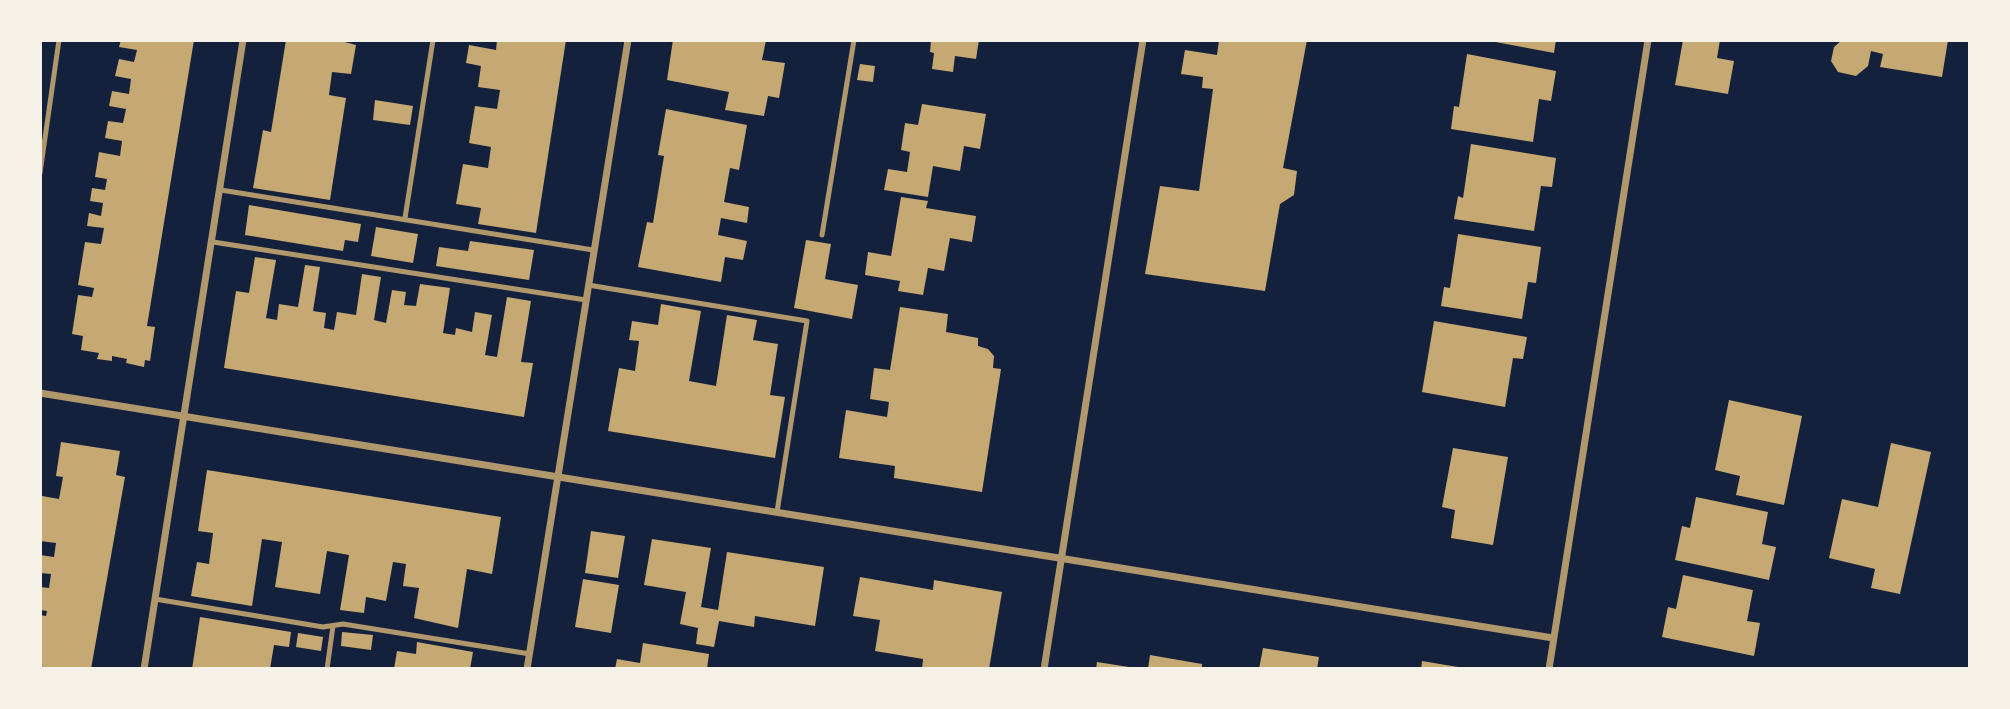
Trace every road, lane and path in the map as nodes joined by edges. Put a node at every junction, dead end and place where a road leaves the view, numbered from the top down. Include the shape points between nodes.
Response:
1 (59, 40) edge
2 (243, 40) edge
3 (433, 40) edge
4 (628, 40) edge
5 (854, 40) edge
6 (1143, 40) edge
7 (1648, 40) edge
8 (40, 173) edge
9 (221, 190) junction
10 (405, 218) junction
11 (822, 236) dead end
12 (213, 242) junction
13 (593, 250) junction
14 (588, 285) junction
15 (586, 300) junction
16 (40, 393) edge
17 (183, 416) junction
18 (560, 475) junction
19 (777, 512) junction
20 (1062, 559) junction
21 (155, 599) junction
22 (333, 626) junction
23 (1553, 638) junction
24 (530, 654) junction
25 (144, 669) edge
26 (327, 669) edge
27 (527, 669) edge
28 (1044, 669) edge
29 (1549, 669) edge

1 - 8 lane
2 - 9 street
3 - 10 lane
4 - 13 street
5 - 11 lane
6 - 20 street
7 - 23 street
9 - 10 lane
9 - 12 street
10 - 13 lane
12 - 15 lane
12 - 17 street
13 - 14 street
14 - 15 street
14 - 19 lane via 807,321
15 - 18 street
16 - 17 street
17 - 18 street
17 - 21 street
18 - 19 street
18 - 24 street
19 - 20 street
20 - 23 street
20 - 28 street
21 - 22 lane
21 - 25 street
22 - 24 lane
22 - 26 lane
23 - 29 street
24 - 27 street

